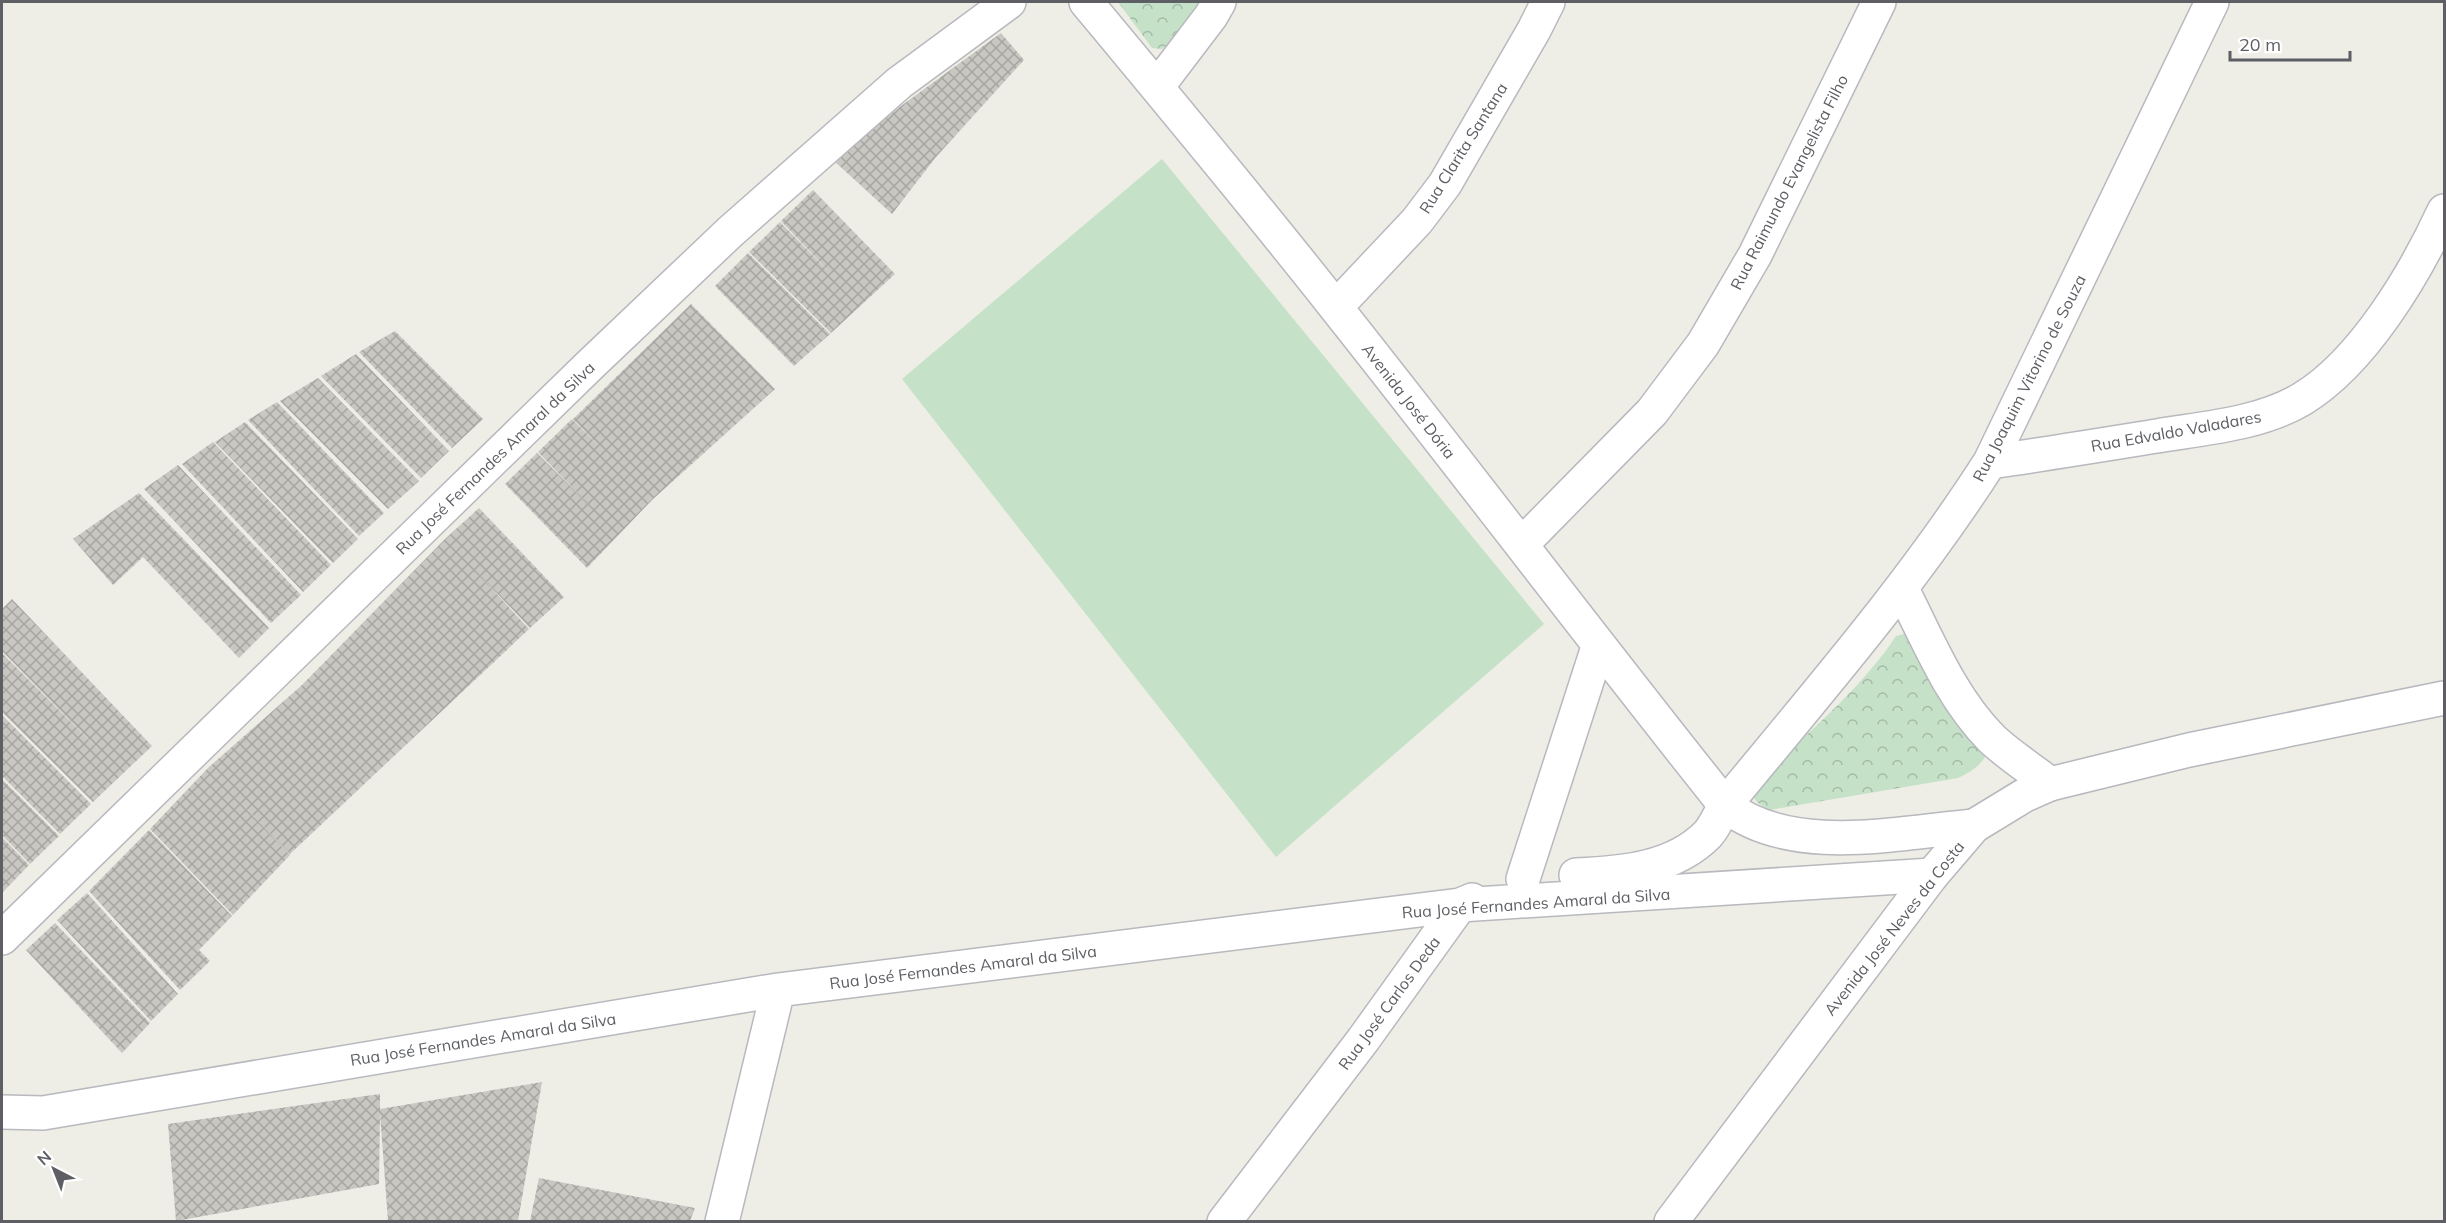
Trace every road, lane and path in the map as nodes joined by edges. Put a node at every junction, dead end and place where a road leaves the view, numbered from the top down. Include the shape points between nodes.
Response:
1 (1009, 2) edge
2 (1086, 2) edge
3 (1219, 2) edge
4 (1548, 2) edge
5 (1879, 2) edge
6 (2212, 2) edge
7 (1157, 87) junction
8 (2445, 211) edge
9 (1336, 307) junction
10 (1990, 462) junction
11 (1522, 544) junction
12 (1902, 589) junction
13 (1598, 647) junction
14 (2445, 698) edge
15 (2050, 784) junction
16 (1725, 805) junction
17 (1974, 826) junction
18 (1932, 875) junction
19 (1523, 879) junction
20 (1460, 906) junction
21 (2, 938) edge
22 (778, 990) junction
23 (2, 1112) edge
24 (722, 1221) edge
25 (1224, 1221) edge
26 (1671, 1221) edge

1 - 21 street, Rua José Fernandes Amaral da Silva via 899,83 730,232
2 - 7 street, Avenida José Dória
3 - 7 street
4 - 9 street, Rua Clarita Santana via 1445,184 1418,221
5 - 11 street, Rua Raimundo Evangelista Filho via 1755,255 1703,344 1652,412
6 - 10 street, Rua Joaquim Vitorino de Souza
7 - 9 street, Avenida José Dória
8 - 10 street, Rua Edvaldo Valadares via 2426,251 2392,304 2357,349 2302,399 2268,414 2227,425
9 - 11 street, Avenida José Dória
10 - 12 street, Rua Joaquim Vitorino de Souza via 1951,524
11 - 13 street, Avenida José Dória
12 - 15 street via 1966,707 1992,739
12 - 16 street, Rua Joaquim Vitorino de Souza
13 - 16 street, Avenida José Dória
13 - 19 street
14 - 15 street, Avenida José Neves da Costa via 2189,750
15 - 17 street, Avenida José Neves da Costa
16 - 17 street, Avenida José Dória via 1757,826 1825,838
16 - 19 street via 1709,832 1693,846 1665,860 1636,870
17 - 18 street, Avenida José Neves da Costa
18 - 20 street, Rua José Fernandes Amaral da Silva
18 - 26 street, Avenida José Neves da Costa
19 - 20 street
20 - 22 street, Rua José Fernandes Amaral da Silva
20 - 25 street, Rua José Carlos Deda
22 - 23 street, Rua José Fernandes Amaral da Silva via 43,1113
22 - 24 street

